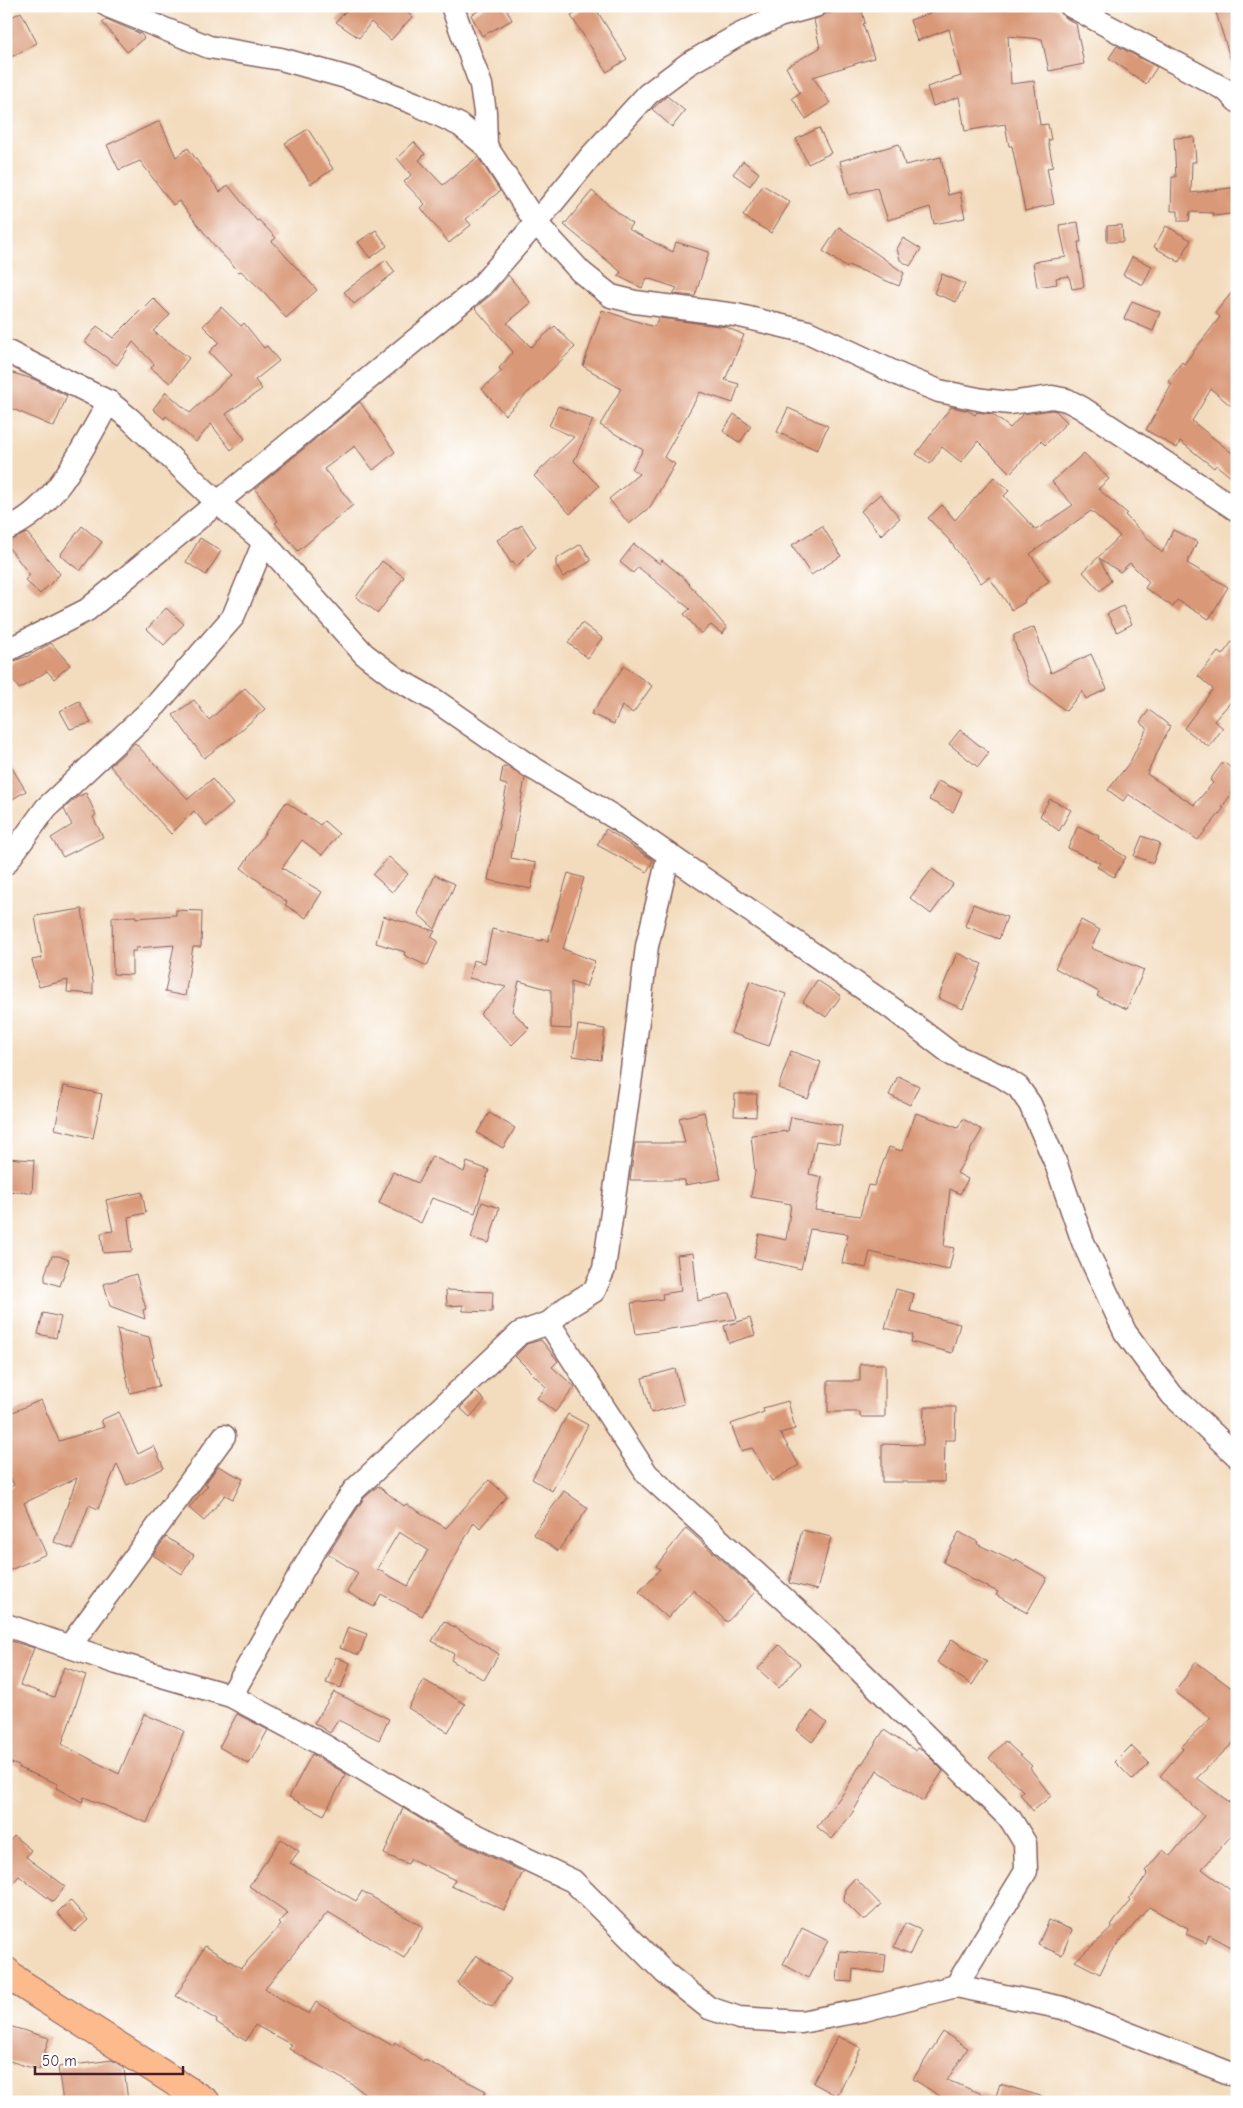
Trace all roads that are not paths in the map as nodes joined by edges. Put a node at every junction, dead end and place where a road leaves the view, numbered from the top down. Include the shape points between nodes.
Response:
1 (108, 6) edge
2 (452, 6) edge
3 (815, 6) edge
4 (1071, 6) edge
5 (1237, 101) edge
6 (486, 146) junction
7 (536, 224) junction
8 (6, 351) edge
9 (109, 402) junction
10 (218, 503) junction
11 (1237, 510) edge
12 (6, 529) edge
13 (264, 542) junction
14 (6, 651) edge
15 (669, 854) junction
16 (6, 862) edge
17 (549, 1322) junction
18 (224, 1436) dead end
19 (1237, 1456) edge
20 (6, 1625) edge
21 (69, 1646) junction
22 (232, 1696) junction
23 (6, 1972) edge
24 (956, 1986) junction
25 (1237, 2076) edge
26 (206, 2102) edge

1 - 6 street via 209,47 317,68 382,89 460,125
2 - 6 street via 481,85
3 - 7 street via 779,16 738,36 688,64 648,94 591,156
4 - 5 street via 1226,90
6 - 7 street
7 - 10 street via 481,286
7 - 11 street via 581,272 611,296 736,315 808,332 939,391 1010,403 1052,397 1067,400
8 - 9 street
9 - 10 street
9 - 12 street via 49,500 30,517
10 - 13 street
10 - 14 street via 87,610
13 - 15 street via 364,654 528,765
13 - 16 street via 233,617 156,705 46,808
15 - 17 street via 647,946 604,1269 594,1291
15 - 19 street via 900,1014 953,1056 1001,1076 1018,1087 1030,1104 1084,1242 1125,1332 1172,1395
17 - 22 street via 520,1333 354,1490 313,1552
17 - 24 street via 648,1474 825,1636 1011,1820 1025,1843 1026,1871
18 - 21 street
20 - 21 street
21 - 22 street
22 - 24 street via 323,1745 459,1827 574,1881 665,1972 709,2008 739,2018 801,2022 864,2010
23 - 26 main road
24 - 25 street via 1063,2008

